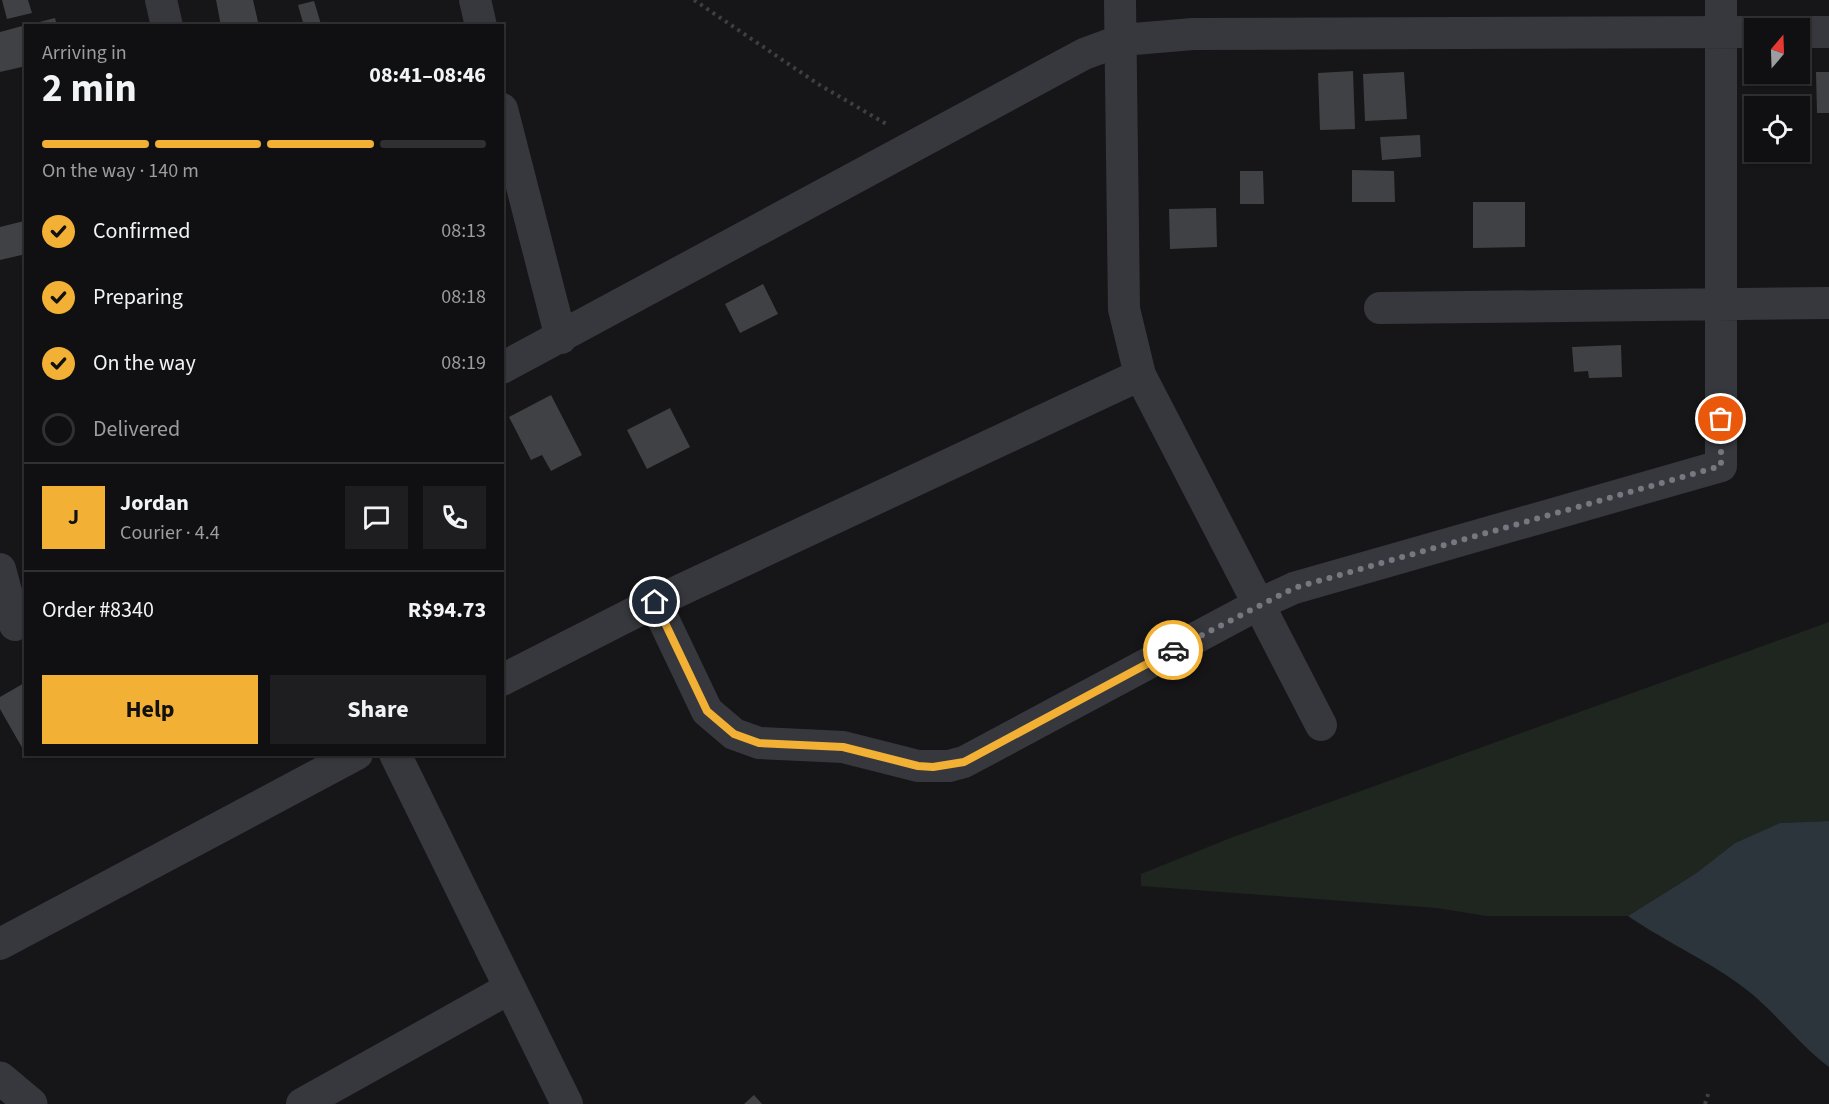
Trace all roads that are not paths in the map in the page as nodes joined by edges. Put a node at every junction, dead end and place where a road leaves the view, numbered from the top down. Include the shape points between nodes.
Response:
1 (161, 0) edge
2 (475, 0) edge
3 (1120, 0) edge
4 (1721, 0) edge
5 (167, 24) edge
6 (481, 24) edge
7 (1722, 32) junction
8 (1744, 32) edge
9 (1810, 32) edge
10 (1829, 32) edge
11 (1122, 40) junction
12 (504, 117) edge
13 (1720, 302) junction
14 (1829, 303) edge
15 (1380, 308) dead end
16 (561, 338) junction
17 (504, 367) edge
18 (1140, 375) junction
19 (0, 569) edge
20 (655, 602) junction
21 (1259, 604) junction
22 (13, 625) edge
23 (504, 679) edge
24 (1321, 724) dead end
25 (353, 756) edge
26 (396, 756) edge
27 (0, 944) edge
28 (510, 988) junction
29 (0, 1078) edge
30 (31, 1104) edge
31 (302, 1104) edge
32 (567, 1104) edge

1 - 5 street
2 - 6 street
3 - 11 street
4 - 7 street
7 - 8 street
7 - 11 street via 1193,34
7 - 13 street
9 - 10 street
11 - 16 street via 1084,54
11 - 18 street via 1124,309
12 - 16 street
13 - 14 street
13 - 15 street
13 - 21 street via 1721,466 1294,588
16 - 17 street
18 - 20 street
18 - 21 street
19 - 22 street
20 - 21 street via 707,711 734,734 759,743 843,747 933,767 964,762
20 - 23 street
21 - 24 street
25 - 27 street
26 - 28 street
28 - 31 street
28 - 32 street
29 - 30 street

